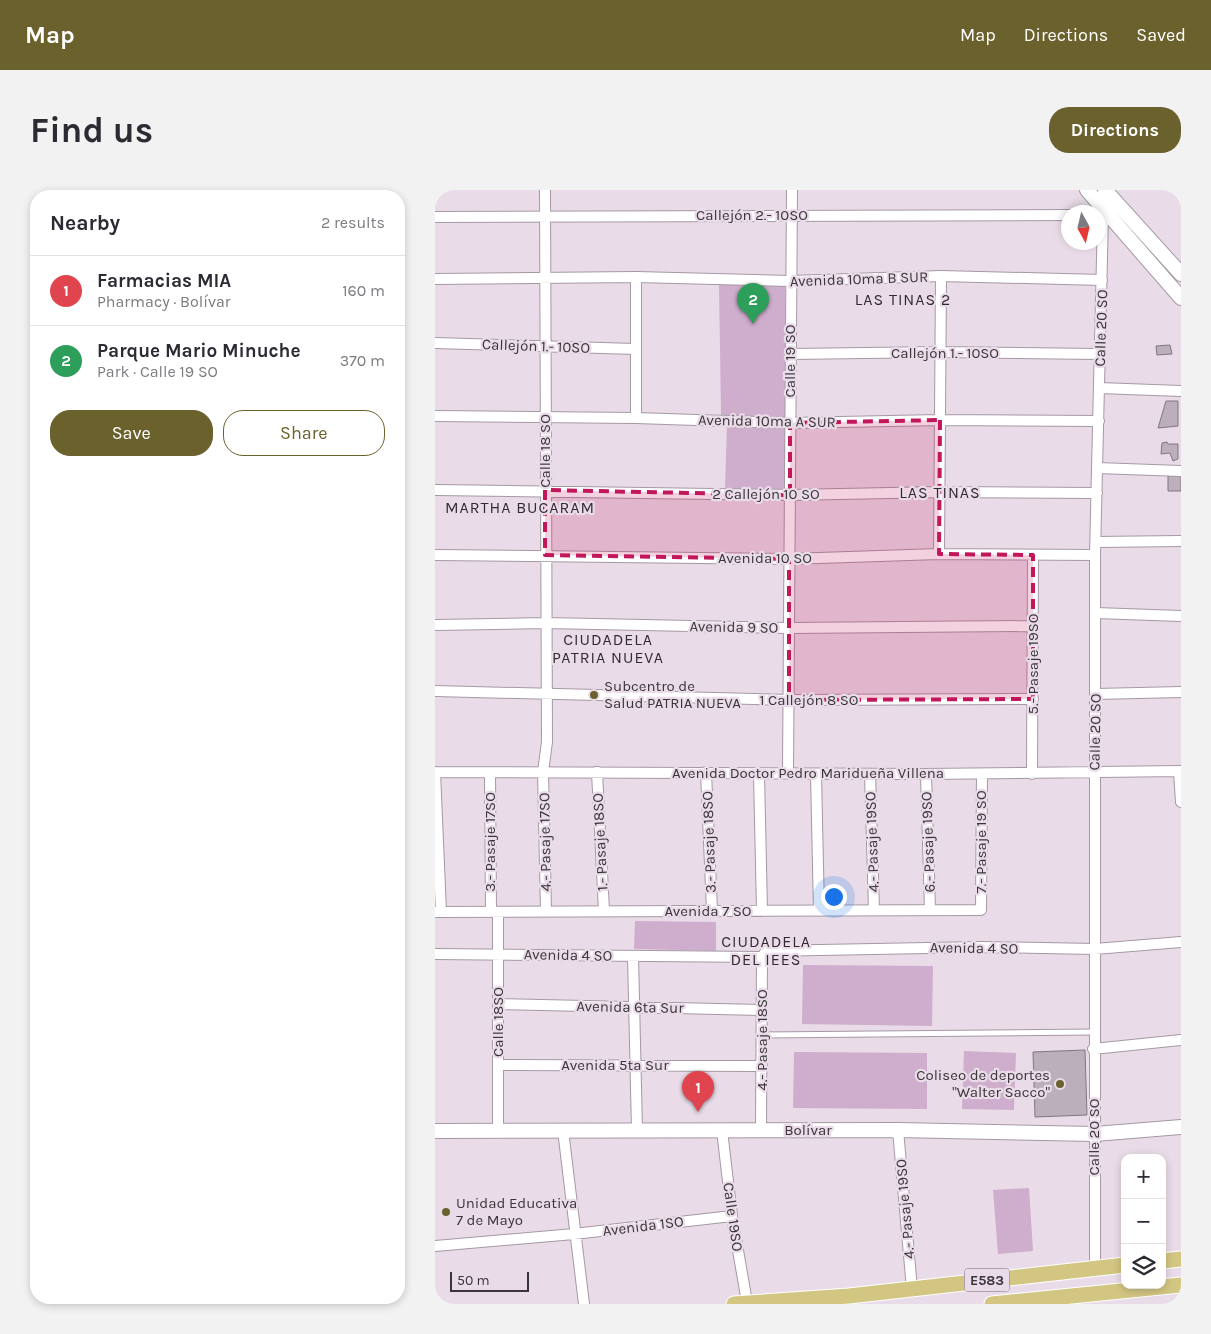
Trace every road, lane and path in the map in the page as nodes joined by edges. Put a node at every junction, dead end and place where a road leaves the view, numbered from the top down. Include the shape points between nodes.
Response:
1 (545, 190) edge
2 (792, 190) edge
3 (1087, 190) edge
4 (1105, 190) edge
5 (1101, 205) edge
6 (1106, 205) edge
7 (1106, 211) edge
8 (545, 215) junction
9 (792, 215) junction
10 (1061, 215) edge
11 (435, 217) edge
12 (1104, 250) edge
13 (1179, 270) edge
14 (941, 276) junction
15 (636, 277) junction
16 (545, 278) junction
17 (435, 279) edge
18 (1102, 280) junction
19 (790, 281) junction
20 (1181, 298) edge
21 (435, 343) edge
22 (545, 346) junction
23 (636, 349) junction
24 (941, 352) junction
25 (790, 354) junction
26 (1100, 354) junction
27 (1099, 388) junction
28 (1181, 391) edge
29 (435, 416) edge
30 (545, 417) junction
31 (636, 418) junction
32 (941, 420) junction
33 (1099, 421) junction
34 (790, 423) junction
35 (1097, 468) junction
36 (1181, 471) edge
37 (435, 490) edge
38 (545, 490) junction
39 (940, 492) junction
40 (1097, 493) junction
41 (789, 496) junction
42 (1181, 540) edge
43 (1096, 542) junction
44 (939, 554) junction
45 (1033, 554) junction
46 (1095, 554) junction
47 (435, 555) edge
48 (545, 555) junction
49 (789, 559) junction
50 (1096, 612) junction
51 (1181, 616) edge
52 (546, 623) junction
53 (435, 625) edge
54 (1033, 626) junction
55 (789, 628) junction
56 (435, 691) edge
57 (1181, 692) edge
58 (1096, 694) junction
59 (547, 695) junction
60 (789, 700) junction
61 (1033, 700) junction
62 (1180, 771) edge
63 (435, 772) edge
64 (543, 772) junction
65 (597, 772) junction
66 (706, 772) junction
67 (788, 772) junction
68 (1095, 772) junction
69 (490, 773) junction
70 (759, 774) junction
71 (817, 774) junction
72 (870, 774) junction
73 (926, 774) junction
74 (982, 774) junction
75 (1032, 774) junction
76 (1181, 802) edge
77 (874, 910) junction
78 (930, 910) junction
79 (981, 910) joint
80 (604, 911) junction
81 (712, 911) junction
82 (762, 911) junction
83 (819, 911) junction
84 (438, 912) edge
85 (494, 912) junction
86 (546, 912) junction
87 (1181, 942) edge
88 (1095, 949) junction
89 (435, 954) edge
90 (764, 954) junction
91 (498, 955) junction
92 (633, 956) junction
93 (498, 1004) junction
94 (635, 1007) junction
95 (762, 1010) junction
96 (1094, 1032) junction
97 (762, 1035) junction
98 (1181, 1040) edge
99 (1093, 1050) junction
100 (635, 1064) junction
101 (498, 1065) junction
102 (762, 1066) junction
103 (1181, 1127) edge
104 (563, 1130) junction
105 (637, 1130) junction
106 (722, 1130) junction
107 (761, 1130) junction
108 (898, 1130) junction
109 (435, 1131) edge
110 (498, 1132) junction
111 (1095, 1134) junction
112 (732, 1216) junction
113 (574, 1234) junction
114 (435, 1246) edge
115 (1181, 1259) edge
116 (1166, 1261) edge
117 (1121, 1265) edge
118 (1095, 1268) junction
119 (1181, 1285) edge
120 (912, 1289) junction
121 (768, 1302) edge
122 (743, 1303) edge
123 (583, 1304) edge
124 (992, 1304) edge

1 - 8 street, Calle 18 SO
2 - 9 street, Calle 19 SO
3 - 5 street
4 - 6 street
7 - 13 street
7 - 20 street
8 - 9 street, Callejón 2.- 10SO
8 - 11 street, Callejón 2.- 10SO
8 - 16 street, Calle 18 SO
9 - 10 street, Callejón 2.- 10SO
9 - 19 street, Calle 19 SO
12 - 18 street, Calle 20 SO
14 - 18 street, Avenida 10ma B SUR
14 - 19 street, Avenida 10ma B SUR
14 - 24 street
15 - 16 street, Avenida 10ma B SUR
15 - 19 street, Avenida 10ma B SUR
15 - 23 street
16 - 17 street, Avenida 10ma B SUR
16 - 22 street, Calle 18 SO
18 - 26 street, Calle 20 SO
19 - 25 street, Calle 19 SO
21 - 22 street, Callejón 1.- 10SO
22 - 23 street, Callejón 1.- 10SO
22 - 30 street, Calle 18 SO
23 - 31 street
24 - 25 street, Callejón 1.- 10SO
24 - 26 street, Callejón 1.- 10SO
24 - 32 street
25 - 34 street, Calle 19 SO
26 - 27 street, Calle 20 SO
27 - 28 street
27 - 33 street, Calle 20 SO
29 - 30 street, Avenida 10ma A SUR
30 - 31 street, Avenida 10ma A SUR
30 - 38 street, Calle 18 SO
31 - 34 street, Avenida 10ma A SUR
32 - 33 street, Avenida 10ma A SUR
32 - 34 street, Avenida 10ma A SUR
32 - 39 street
33 - 35 street, Calle 20 SO
34 - 41 street, Calle 19 SO
35 - 36 street
35 - 40 street, Calle 20 SO
37 - 38 street, 2 Callejón 10 SO
38 - 41 street, 2 Callejón 10 SO
38 - 48 street, Calle 18 SO
39 - 40 street, 2 Callejón 10 SO
39 - 41 street, 2 Callejón 10 SO
39 - 44 street
40 - 43 street, Calle 20 SO
41 - 49 street, Calle 19 SO
42 - 43 street
43 - 46 street, Calle 20 SO
44 - 45 street, Avenida 10 SO
44 - 49 street, Avenida 10 SO
45 - 46 street, Avenida 10 SO
45 - 54 street, 5.- Pasaje 19SO
46 - 50 street, Calle 20 SO
47 - 48 street, Avenida 10 SO
48 - 49 street, Avenida 10 SO
48 - 52 street, Calle 18 SO
49 - 55 street, Calle 19 SO
50 - 51 street
50 - 58 street, Calle 20 SO
52 - 53 street, Avenida 9 SO
52 - 55 street, Avenida 9 SO
52 - 59 street, Calle 18 SO
54 - 55 street, Avenida 9 SO
54 - 61 street, 5.- Pasaje 19SO
55 - 60 street, Calle 19 SO
56 - 59 street, 1 Callejón 8 SO
57 - 58 street
58 - 68 street, Calle 20 SO
59 - 60 street, 1 Callejón 8 SO
59 - 64 street, Calle 18 SO
60 - 61 street, 1 Callejón 8 SO
60 - 67 street, Calle 19 SO
61 - 75 street, 5.- Pasaje 19SO
62 - 68 street, Avenida Doctor Pedro Maridueña Villena
62 - 76 street
63 - 69 street, Avenida Doctor Pedro Maridueña Villena
63 - 84 street
64 - 65 street, Avenida Doctor Pedro Maridueña Villena
64 - 69 street, Avenida Doctor Pedro Maridueña Villena
64 - 86 street, 4.- Pasaje 17SO
65 - 66 street, Avenida Doctor Pedro Maridueña Villena
65 - 80 street, 1.- Pasaje 18SO
66 - 70 street, Avenida Doctor Pedro Maridueña Villena
66 - 81 street, 3.- Pasaje 18SO
67 - 70 street, Avenida Doctor Pedro Maridueña Villena
67 - 71 street, Avenida Doctor Pedro Maridueña Villena
68 - 75 street, Avenida Doctor Pedro Maridueña Villena
68 - 88 street, Calle 20 SO
69 - 85 street, 3.- Pasaje 17SO
70 - 82 street
71 - 72 street, Avenida Doctor Pedro Maridueña Villena
71 - 83 street
72 - 73 street, Avenida Doctor Pedro Maridueña Villena
72 - 77 street, 4.- Pasaje 19SO
73 - 74 street, Avenida Doctor Pedro Maridueña Villena
73 - 78 street, 6.- Pasaje 19SO
74 - 75 street, Avenida Doctor Pedro Maridueña Villena
74 - 79 street, 7.- Pasaje 19 SO
77 - 78 street, Avenida 7 SO
77 - 83 street, Avenida 7 SO
78 - 79 street, Avenida 7 SO
80 - 81 street, Avenida 7 SO
80 - 86 street, Avenida 7 SO
81 - 82 street, Avenida 7 SO
82 - 83 street, Avenida 7 SO
84 - 85 street, Avenida 7 SO
85 - 86 street, Avenida 7 SO
85 - 91 street, Calle 18SO
87 - 88 street, Avenida 4 SO
88 - 90 street, Avenida 4 SO via 981,947
88 - 96 street, Calle 20 SO
89 - 91 street, Avenida 4 SO
90 - 92 street, Avenida 4 SO
90 - 95 street, 4.- Pasaje 18SO
91 - 92 street, Avenida 4 SO
91 - 93 street, Calle 18SO
92 - 94 street
93 - 94 street, Avenida 6ta Sur
93 - 101 street, Calle 18SO
94 - 95 street, Avenida 6ta Sur
94 - 100 street
95 - 97 street, 4.- Pasaje 18SO
96 - 97 lane
96 - 99 street, Calle 20 SO
97 - 102 street, 4.- Pasaje 18SO
98 - 99 street
99 - 111 street, Calle 20 SO
100 - 101 street, Avenida 5ta Sur
100 - 102 street, Avenida 5ta Sur
100 - 105 street
101 - 110 street, Calle 18SO
102 - 107 street, 4.- Pasaje 18SO
103 - 111 street, Bolívar
104 - 105 street, Bolívar
104 - 110 street, Bolívar
104 - 113 street
105 - 106 street, Bolívar
106 - 107 street, Bolívar
106 - 112 street, Calle 19SO
107 - 108 street, Bolívar
108 - 111 street, Bolívar
108 - 120 street, 4.- Pasaje 19S0
109 - 110 street, Bolívar
111 - 118 street, Calle 20 SO
112 - 113 street, Avenida 1SO
112 - 122 street, Calle 19SO
113 - 114 street, Avenida 1SO
113 - 123 street
115 - 116 main road
117 - 118 main road, E583
118 - 120 main road, E583
119 - 124 main road, E583
120 - 121 main road, E583
121 - 122 main road, E583

